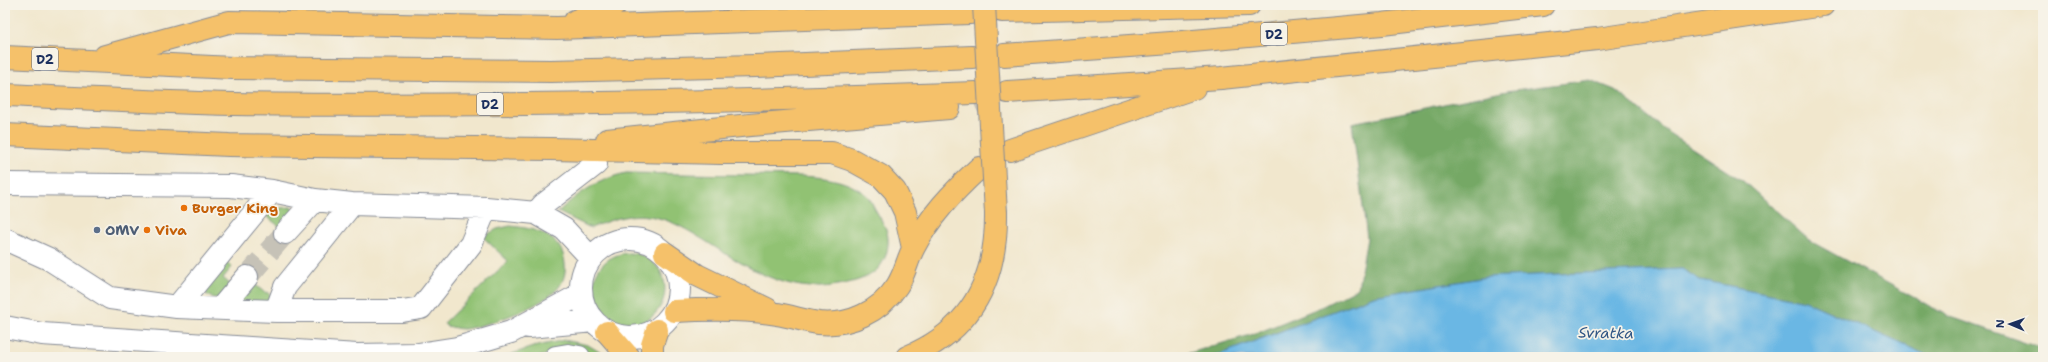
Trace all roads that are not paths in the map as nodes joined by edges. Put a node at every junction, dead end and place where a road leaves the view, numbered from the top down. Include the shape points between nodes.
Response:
1 (615, 5) edge
2 (875, 5) edge
3 (1249, 5) edge
4 (1543, 5) edge
5 (1823, 5) edge
6 (977, 11) edge
7 (557, 28) junction
8 (1004, 55) dead end
9 (972, 57) dead end
10 (5, 58) edge
11 (84, 61) junction
12 (1221, 78) junction
13 (1007, 92) tunnel mouth
14 (5, 95) edge
15 (5, 135) edge
16 (551, 149) junction
17 (1010, 150) dead end
18 (596, 164) dead end
19 (979, 168) dead end
20 (5, 184) edge
21 (272, 191) junction
22 (315, 200) junction
23 (352, 204) junction
24 (486, 208) junction
25 (536, 214) junction
26 (285, 234) tunnel mouth
27 (5, 239) edge
28 (913, 248) junction
29 (665, 253) junction
30 (591, 258) junction
31 (247, 277) tunnel mouth
32 (581, 294) junction
33 (177, 307) junction
34 (220, 309) junction
35 (276, 311) junction
36 (674, 311) junction
37 (777, 314) junction
38 (5, 327) edge
39 (600, 327) junction
40 (522, 328) junction
41 (657, 330) junction
42 (118, 348) edge
43 (397, 356) edge
44 (556, 357) edge
45 (579, 357) edge
46 (629, 357) edge
47 (652, 357) edge
48 (907, 357) edge

1 - 7 highway
2 - 6 highway via 909,11
3 - 6 highway
4 - 8 highway, D2 via 1382,24
5 - 12 highway via 1597,39
6 - 7 highway
6 - 48 highway, bridge via 996,213 993,259 985,286 964,318 933,345
7 - 11 highway via 229,22
9 - 11 highway, D2 via 551,71 232,68
10 - 11 highway, D2
12 - 13 highway
12 - 17 highway
14 - 16 highway, D2 via 232,104 553,105 975,99 635,136
15 - 16 highway via 229,145
16 - 28 highway via 832,153 852,160 881,176 895,191 905,212
18 - 25 street via 543,205
19 - 28 highway via 933,214
20 - 21 street via 231,186
21 - 22 street
21 - 33 street
22 - 23 street
22 - 26 street
23 - 24 street
23 - 35 street via 285,287
24 - 25 street
24 - 35 street via 471,244 421,308 402,311
25 - 30 street via 550,219 564,229
27 - 33 street via 49,259 110,298
28 - 37 highway via 897,287 884,302 869,313 850,321 836,323 799,320
29 - 30 street via 641,240 627,239 601,248
29 - 36 street via 673,263 680,286
29 - 37 highway via 697,275
30 - 32 street via 583,275
31 - 34 street
32 - 39 street via 587,313
32 - 40 street
33 - 34 street
34 - 35 street
36 - 37 highway via 709,308
36 - 41 street
38 - 42 street
39 - 40 street
39 - 41 street via 620,337 633,338
39 - 46 highway
40 - 43 street via 457,348
41 - 47 highway via 652,345
42 - 43 street
44 - 45 street via 568,354

